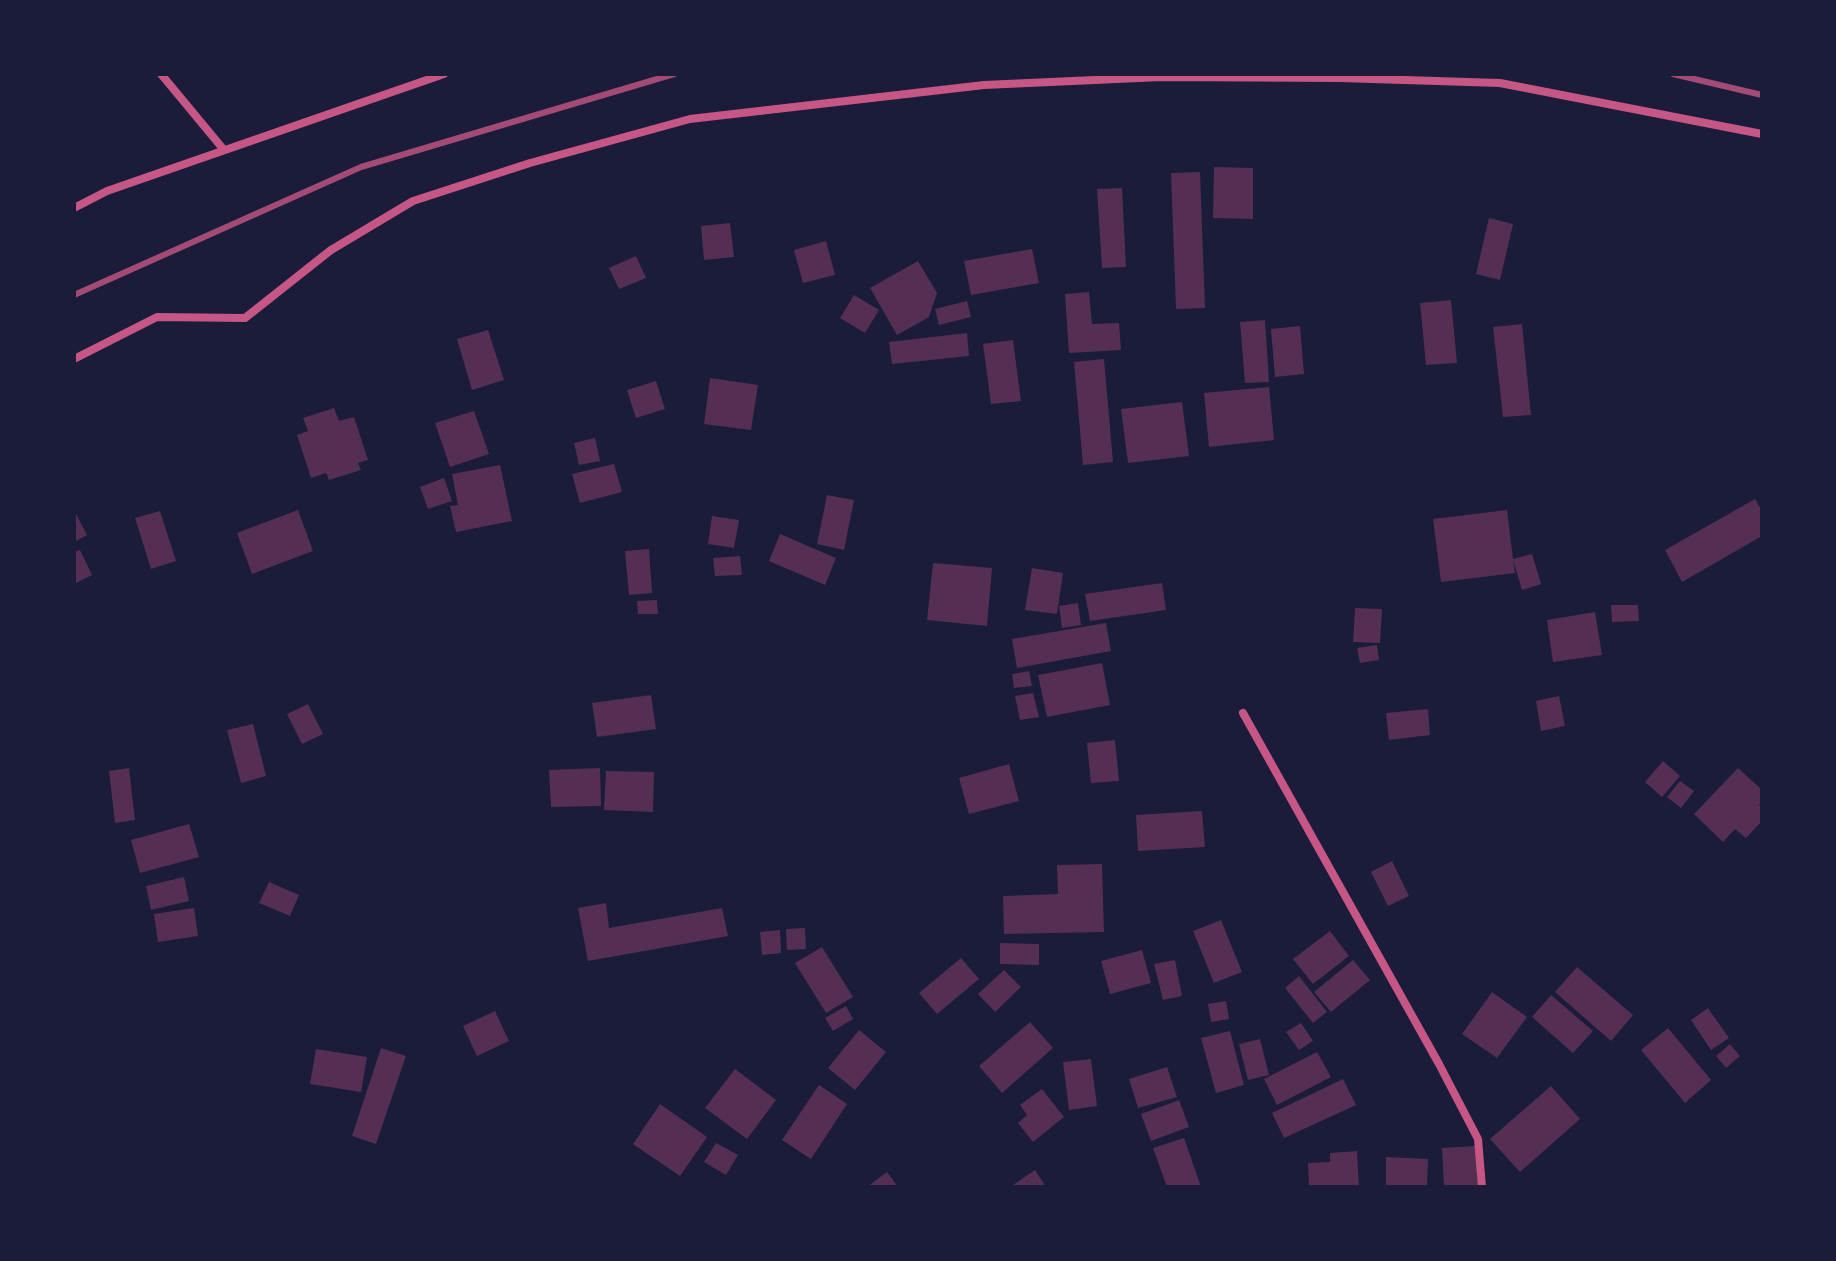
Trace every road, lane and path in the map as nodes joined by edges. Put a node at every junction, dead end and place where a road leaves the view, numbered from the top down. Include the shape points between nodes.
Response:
1 (161, 74) edge
2 (444, 74) edge
3 (1762, 134) edge
4 (224, 150) junction
5 (74, 208) edge
6 (74, 359) edge
7 (1243, 713) dead end
8 (1482, 1187) edge

1 - 4 street
2 - 4 street
3 - 6 street via 1500,83 1340,78 1161,77 984,85 690,119 413,201 331,250 245,318 157,317
4 - 5 street
7 - 8 street via 1478,1139

